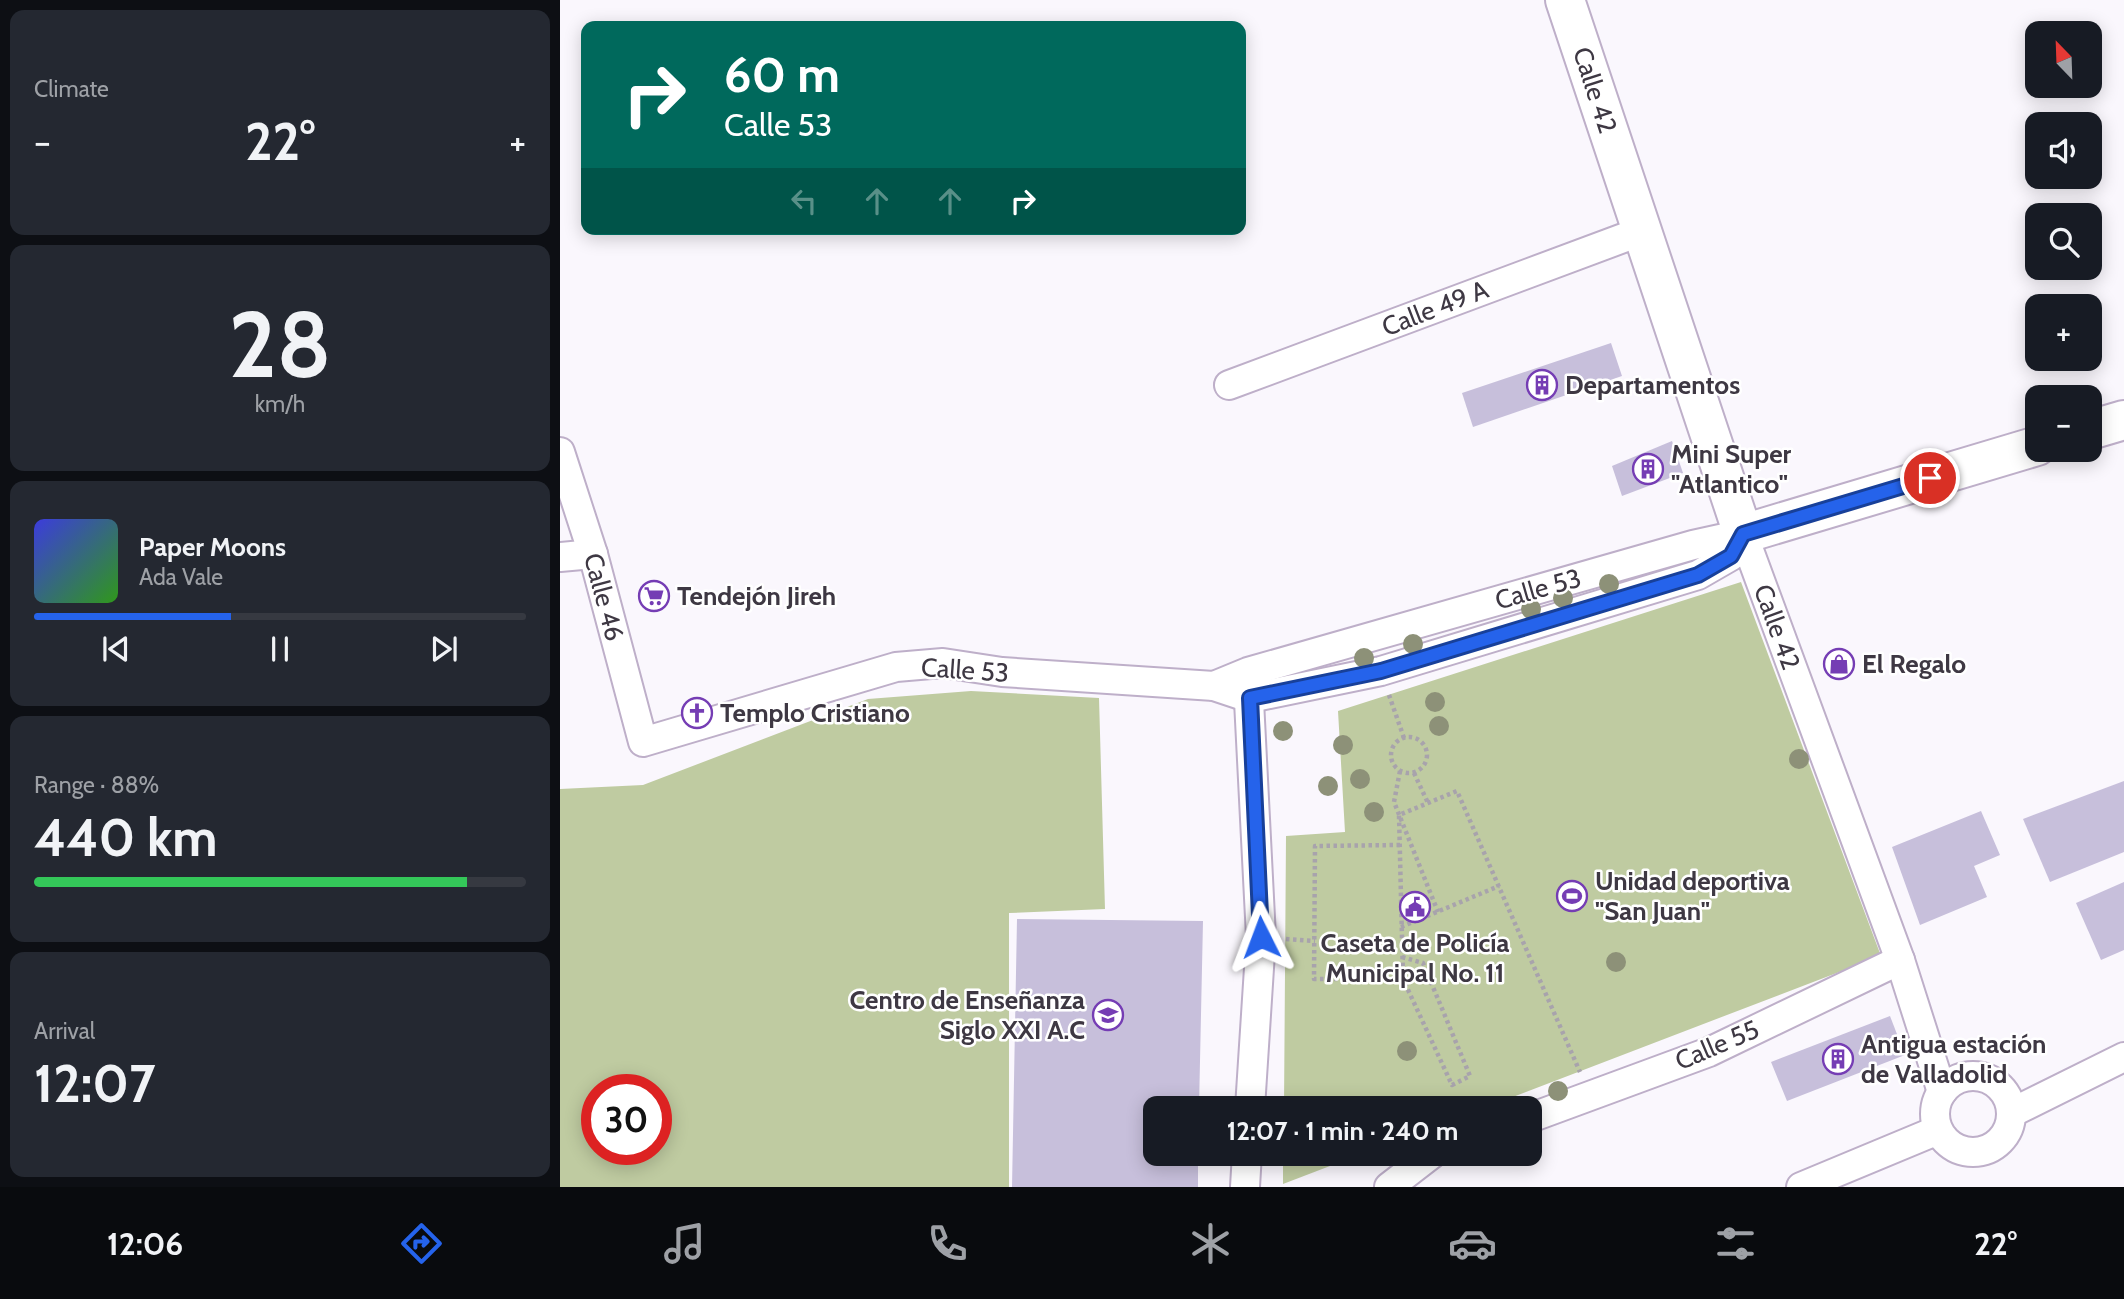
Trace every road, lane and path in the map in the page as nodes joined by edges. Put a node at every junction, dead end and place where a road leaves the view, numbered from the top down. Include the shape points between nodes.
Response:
1 (1565, 0) edge
2 (1642, 231) junction
3 (1229, 385) dead end
4 (2124, 420) edge
5 (2102, 426) edge
6 (2025, 450) edge
7 (560, 452) edge
8 (1743, 534) junction
9 (593, 554) junction
10 (560, 557) edge
11 (1381, 671) junction
12 (1249, 685) junction
13 (1404, 738) junction
14 (643, 742) joint
15 (1400, 771) junction
16 (1414, 773) junction
17 (1428, 803) junction
18 (1399, 815) junction
19 (1400, 845) junction
20 (1499, 887) junction
21 (1438, 912) junction
22 (1401, 926) junction
23 (1402, 957) junction
24 (1900, 960) junction
25 (1403, 979) junction
26 (2124, 1057) edge
27 (1942, 1093) junction
28 (1591, 1095) junction
29 (1251, 1096) edge
30 (1542, 1113) edge
31 (2011, 1113) junction
32 (1938, 1130) junction
33 (1246, 1166) edge
34 (1416, 1166) edge
35 (1245, 1187) edge
36 (1389, 1187) edge
37 (1801, 1187) edge

1 - 2 main road, Calle 42
2 - 3 street, Calle 49 A
2 - 8 main road, Calle 42
4 - 5 main road
6 - 8 main road, Calle 53
7 - 9 street, Calle 46
8 - 11 street, Calle 53 via 1731,556 1698,575
8 - 12 street, Calle 53 via 1693,545
8 - 24 street, Calle 42
9 - 10 street
9 - 14 street, Calle 46
11 - 12 street, Calle 53
11 - 13 path
12 - 14 street, Calle 53 via 1002,672 943,663 908,666
12 - 29 street via 1261,937
13 - 15 path via 1394,745 1390,757
13 - 16 path via 1415,738 1427,750 1423,767
15 - 16 path
15 - 18 path via 1394,802
16 - 17 path
17 - 18 path
17 - 20 path via 1457,791
18 - 19 path
18 - 21 path
19 - 22 path
19 - 25 path via 1315,846 1314,979
20 - 21 path
20 - 28 path
21 - 22 path
22 - 23 path
23 - 25 path
23 - 25 path via 1423,963 1470,1076 1452,1085
24 - 27 street, Calle 42
24 - 28 street, Calle 55 via 1709,1052
26 - 31 street
27 - 31 street via 1958,1079 1979,1077 1998,1085 2010,1102
27 - 32 street via 1936,1104
28 - 30 street, Calle 55
31 - 32 street via 2003,1137 1982,1151 1956,1149
32 - 37 street
33 - 35 street
34 - 36 street

